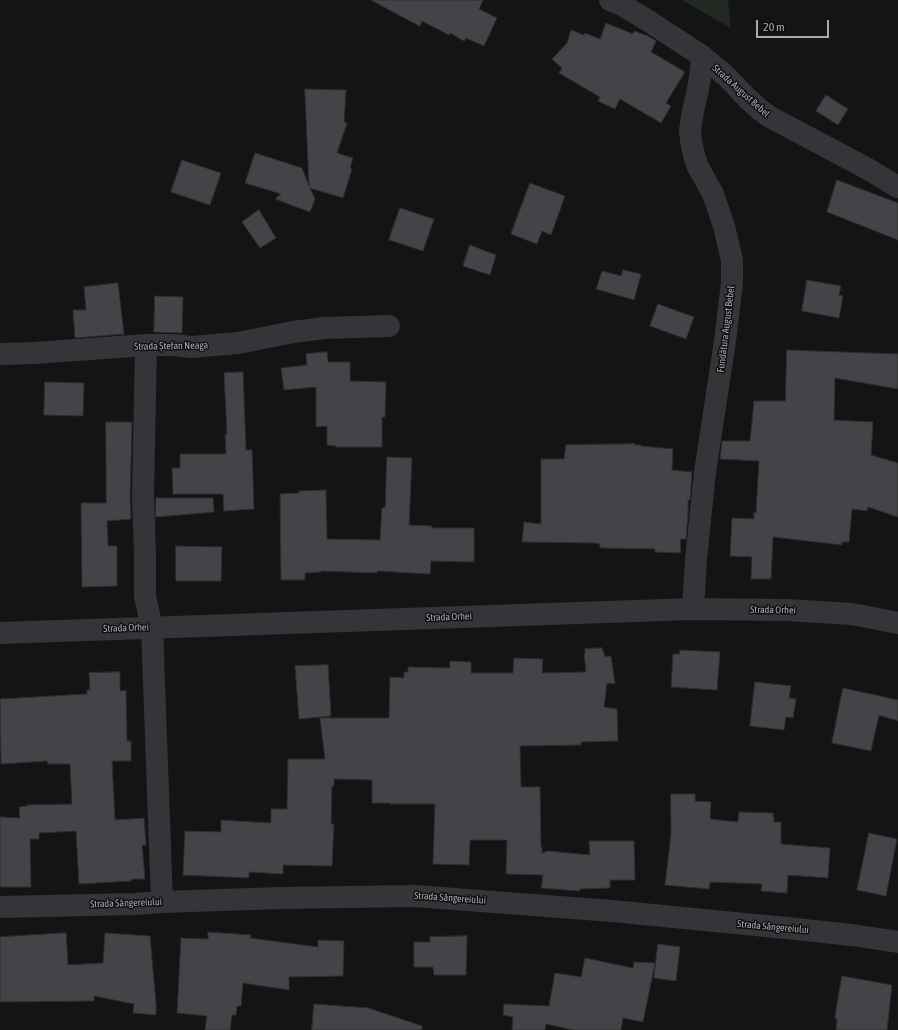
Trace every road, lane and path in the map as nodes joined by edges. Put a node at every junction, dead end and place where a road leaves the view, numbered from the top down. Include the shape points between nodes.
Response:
1 (610, 0) edge
2 (702, 56) junction
3 (898, 186) edge
4 (389, 326) dead end
5 (146, 345) junction
6 (0, 354) edge
7 (693, 609) junction
8 (898, 623) edge
9 (152, 628) junction
10 (0, 633) edge
11 (162, 902) junction
12 (0, 907) edge
13 (898, 942) edge

1 - 2 street, Strada August Bebel via 647,20
2 - 3 street, Strada August Bebel via 770,117
2 - 7 street, Fundătura August Bebel via 690,130 691,141 697,165 713,194 724,226 732,260 732,283 726,340 705,472
4 - 5 street, Strada Ștefan Neaga via 325,328 238,343 192,347
5 - 6 street, Strada Ștefan Neaga
5 - 9 street via 143,497 145,596
7 - 8 street, Strada Orhei via 852,614
7 - 9 street, Strada Orhei
9 - 10 street, Strada Orhei
9 - 11 street
11 - 12 street, Strada Sângereiului
11 - 13 street, Strada Sângereiului via 415,896 612,911 852,935

